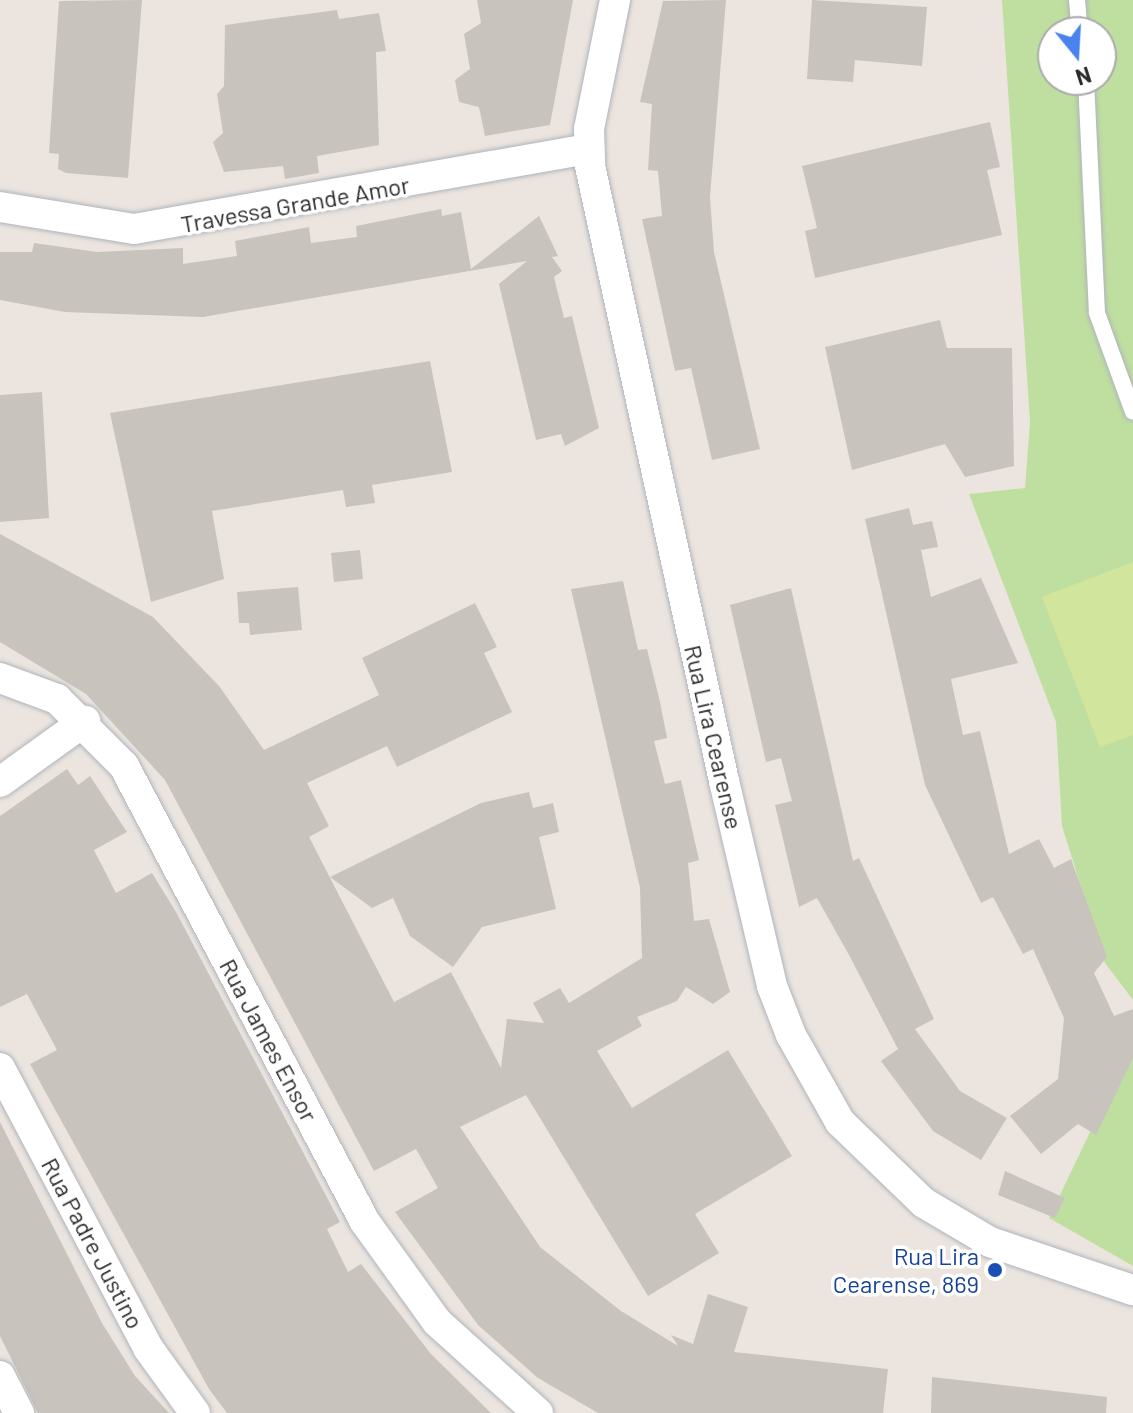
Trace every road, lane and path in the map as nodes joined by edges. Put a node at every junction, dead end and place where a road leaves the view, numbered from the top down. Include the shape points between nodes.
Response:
1 (615, 0) edge
2 (1087, 96) edge
3 (588, 149) junction
4 (0, 207) edge
5 (1133, 412) edge
6 (0, 678) edge
7 (85, 721) junction
8 (0, 782) edge
9 (0, 1068) edge
10 (1133, 1290) edge
11 (0, 1376) edge
12 (19, 1413) edge
13 (195, 1413) edge
14 (538, 1413) edge

1 - 3 street, Rua Lira Cearense
2 - 5 lane via 1097,313
3 - 4 street, Travessa Grande Amor via 134,229
3 - 10 street, Rua Lira Cearense via 619,322 724,781 772,986 791,1035 840,1122 924,1203 990,1242
6 - 7 street, Rua James Ensor via 57,699
7 - 8 street
7 - 14 street, Rua James Ensor via 124,766 365,1222 437,1322
9 - 13 street, Rua Padre Justino via 137,1328
11 - 12 street

